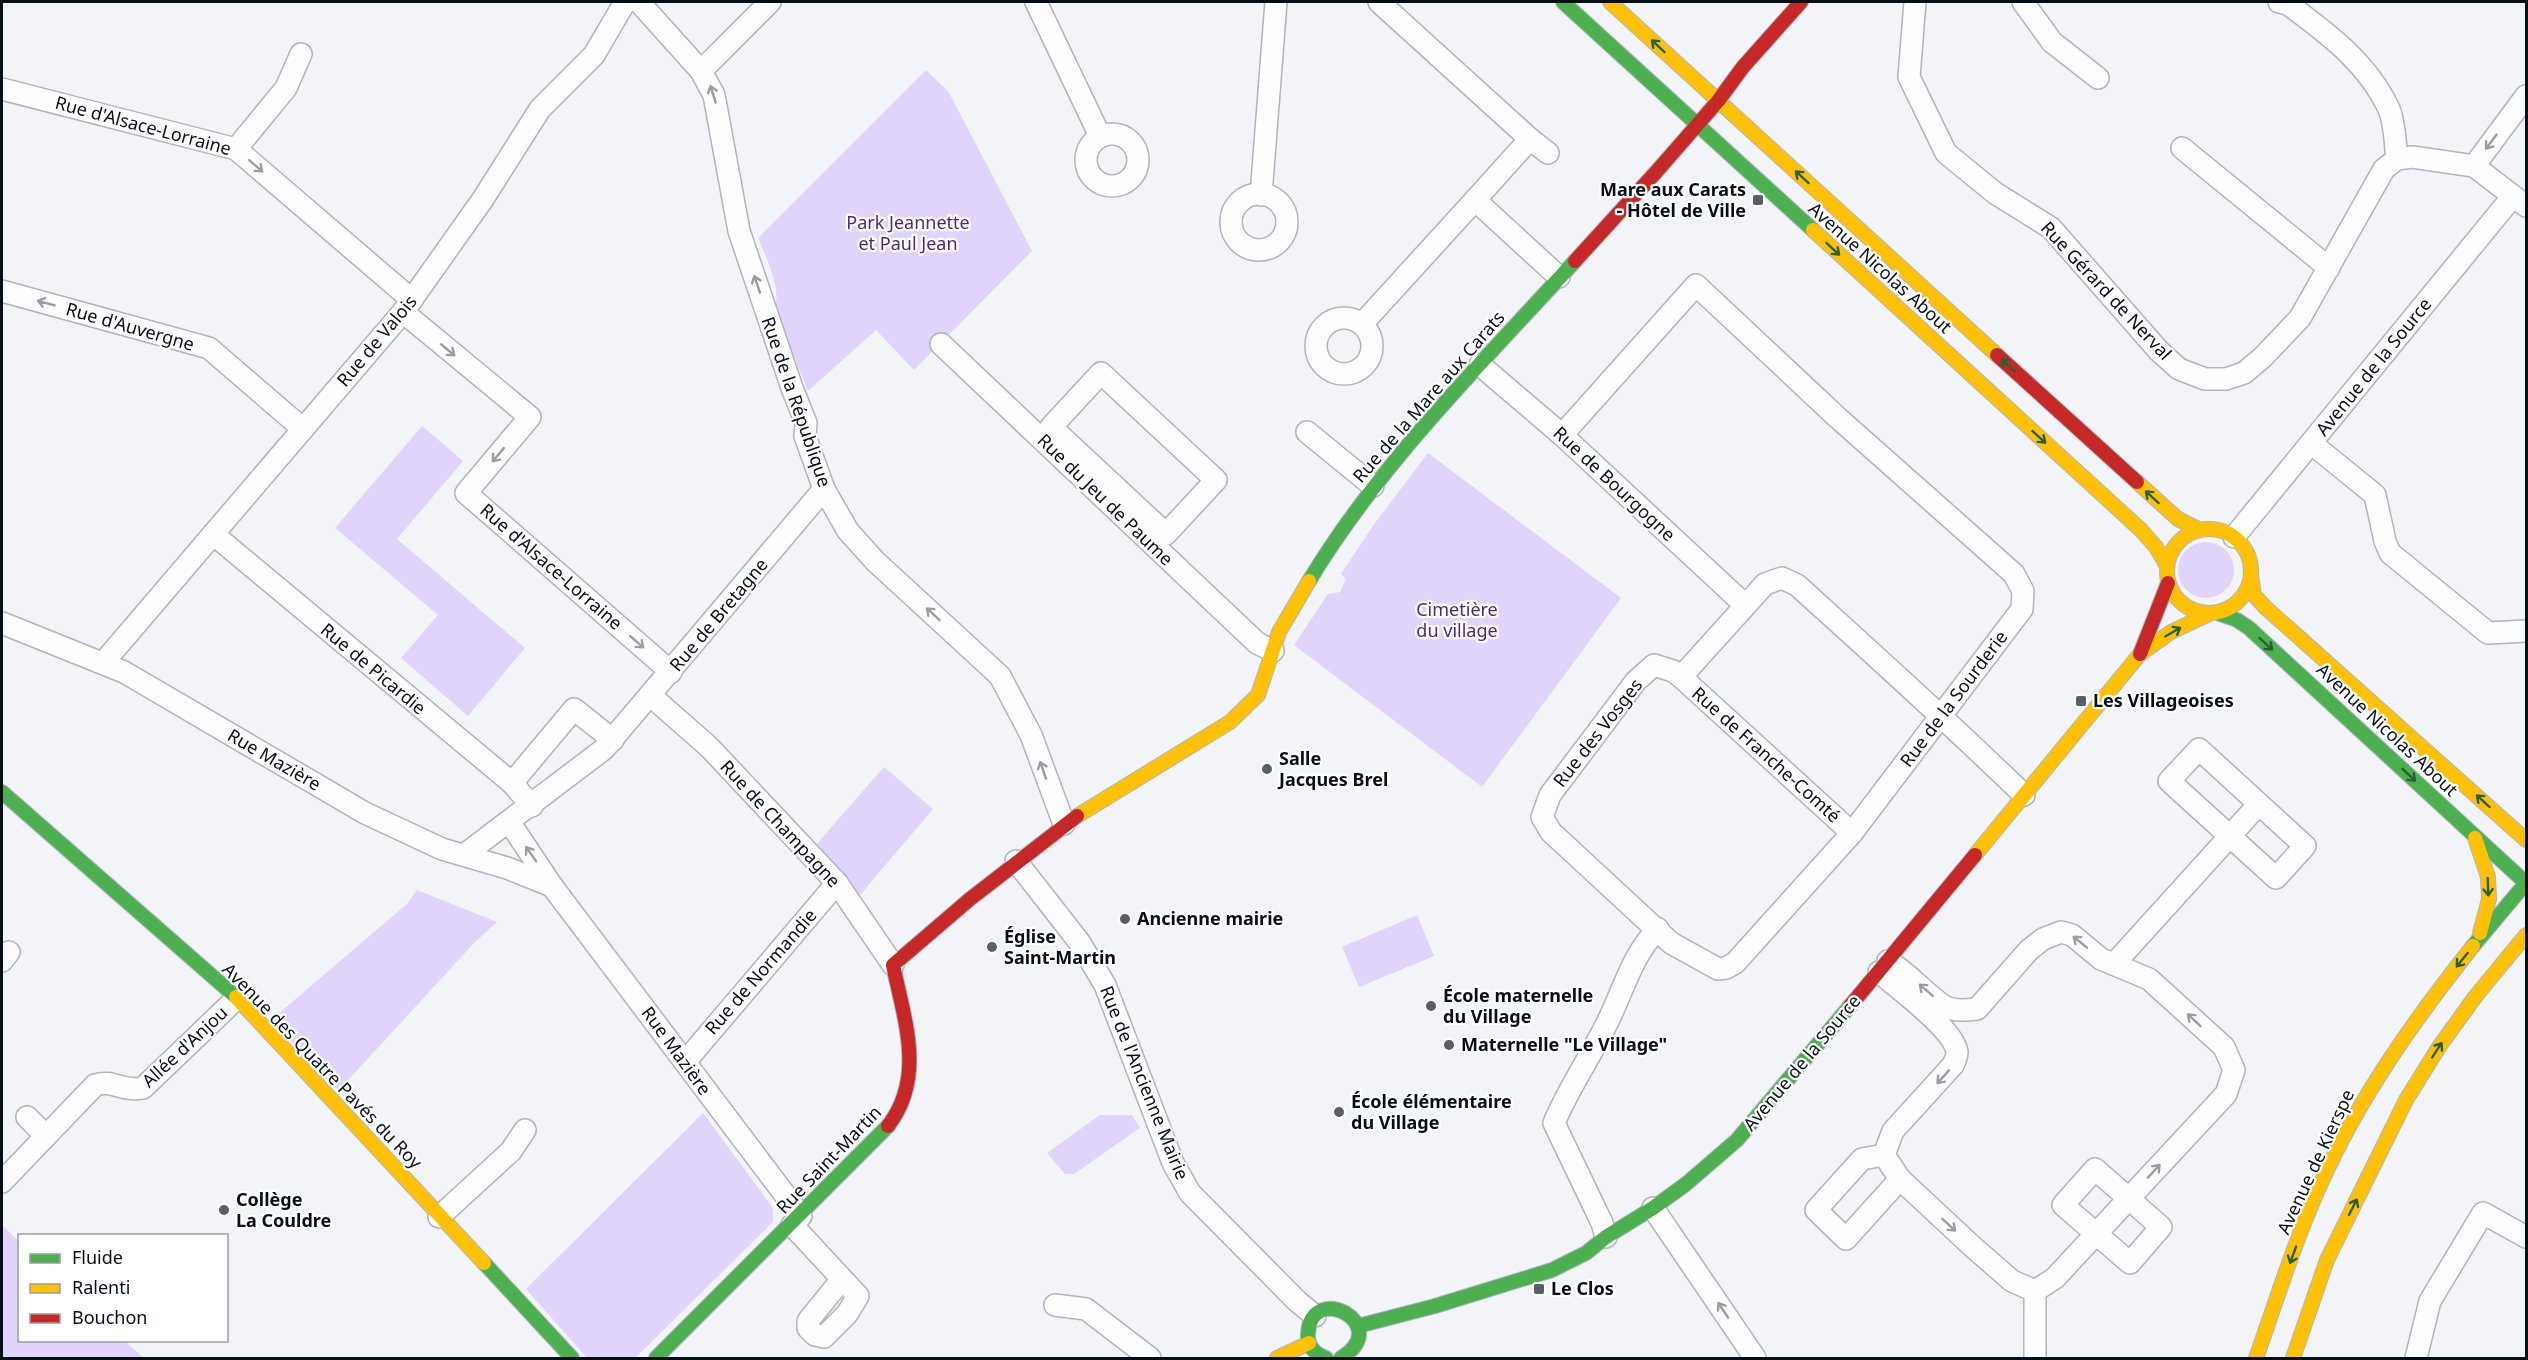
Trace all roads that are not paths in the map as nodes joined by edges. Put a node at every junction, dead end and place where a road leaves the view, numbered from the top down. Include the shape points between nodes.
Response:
1 (625, 2) edge
2 (639, 2) edge
3 (770, 2) edge
4 (1036, 2) edge
5 (1276, 2) edge
6 (1379, 2) edge
7 (1563, 2) edge
8 (1610, 2) edge
9 (1801, 2) edge
10 (1914, 2) edge
11 (2023, 2) edge
12 (2279, 2) edge
13 (301, 54) dead end
14 (701, 71) junction
15 (2098, 78) dead end
16 (2, 89) edge
17 (2526, 96) edge
18 (1718, 101) junction
19 (1697, 125) junction
20 (1100, 136) dead end
21 (1530, 139) junction
22 (2182, 148) dead end
23 (236, 149) junction
24 (1548, 153) dead end
25 (2397, 159) junction
26 (2474, 166) junction
27 (1261, 195) dead end
28 (1475, 200) junction
29 (2520, 201) edge
30 (2329, 268) junction
31 (1559, 277) junction
32 (2, 291) edge
33 (408, 306) junction
34 (1362, 324) dead end
35 (941, 344) dead end
36 (1480, 365) junction
37 (1051, 427) joint
38 (303, 429) junction
39 (1307, 432) dead end
40 (1562, 435) junction
41 (2311, 443) junction
42 (1373, 486) junction
43 (824, 489) junction
44 (2200, 530) junction
45 (213, 534) junction
46 (2234, 537) junction
47 (2167, 566) junction
48 (2251, 575) junction
49 (2168, 583) junction
50 (1745, 605) junction
51 (2213, 613) junction
52 (2, 623) edge
53 (2526, 631) edge
54 (1273, 651) junction
55 (2140, 654) junction
56 (103, 663) junction
57 (671, 672) junction
58 (1681, 677) junction
59 (651, 696) junction
60 (1941, 717) junction
61 (613, 740) junction
62 (512, 783) junction
63 (2, 792) edge
64 (2024, 795) junction
65 (2259, 804) junction
66 (532, 806) junction
67 (510, 823) junction
68 (1064, 824) junction
69 (1852, 833) junction
70 (2474, 835) junction
71 (2230, 836) junction
72 (2526, 840) edge
73 (464, 855) junction
74 (1016, 861) junction
75 (837, 883) junction
76 (2526, 883) edge
77 (552, 886) junction
78 (1658, 929) junction
79 (2526, 935) edge
80 (2478, 940) junction
81 (2114, 964) junction
82 (893, 965) junction
83 (1883, 966) junction
84 (237, 998) junction
85 (1956, 1010) junction
86 (1941, 1026) junction
87 (2417, 1054) dead end
88 (685, 1062) junction
89 (2406, 1100) junction
90 (27, 1117) dead end
91 (525, 1130) dead end
92 (46, 1136) junction
93 (1884, 1155) junction
94 (1900, 1179) junction
95 (2, 1182) edge
96 (2128, 1198) junction
97 (1653, 1208) junction
98 (439, 1217) junction
99 (796, 1220) junction
100 (2096, 1234) junction
101 (1606, 1237) junction
102 (2526, 1237) edge
103 (842, 1279) dead end
104 (2035, 1291) junction
105 (1054, 1305) dead end
106 (1315, 1316) junction
107 (1358, 1326) junction
108 (1309, 1343) junction
109 (1352, 1356) edge
110 (572, 1359) edge
111 (656, 1359) edge
112 (1150, 1359) edge
113 (1277, 1359) edge
114 (1326, 1359) edge
115 (1755, 1359) edge
116 (2035, 1359) edge
117 (2256, 1359) edge
118 (2292, 1359) edge
119 (2416, 1359) edge

1 - 33 street, Rue de Valois via 594,55 540,108 483,199
2 - 14 street, Rue de la République
3 - 14 street
4 - 20 street
5 - 27 street
6 - 21 street
7 - 19 street, Avenue Nicolas About
18 -> 8 street, Avenue Nicolas About
9 - 18 street, Rue de la Mare aux Carats
10 - 30 street, Rue Gérard de Nerval via 1909,77 1946,153 1995,192 2051,228 2158,351 2179,369 2205,379 2226,379 2244,373 2300,318
11 - 15 street via 2052,42
12 - 25 street via 2288,4 2342,45 2363,69 2390,111
13 - 23 street via 286,88
43 -> 14 street, Rue de la République via 805,436 806,423 739,231 714,95
16 - 23 street, Rue d'Alsace-Lorraine
17 -> 26 street
18 - 19 street, Rue de la Mare aux Carats
44 -> 18 street, Avenue Nicolas About via 2163,506
19 - 31 street, Rue de la Mare aux Carats
19 -> 47 street, Avenue Nicolas About via 2141,530
21 - 24 street
21 - 28 street
22 - 30 street
23 -> 33 street, Rue d'Alsace-Lorraine
25 - 26 street via 2412,157
25 - 30 street, Rue Gérard de Nerval via 2384,169
26 - 29 street
28 - 31 street
28 - 34 street
29 - 41 street, Avenue de la Source
31 - 36 street, Rue de la Mare aux Carats
38 -> 32 street, Rue d'Auvergne via 209,348
33 - 38 street, Rue de Valois
33 -> 57 street, Rue d'Alsace-Lorraine via 530,417 466,493
35 - 54 street, Rue du Jeu de Paume via 1176,569 1257,643
36 - 40 street, Rue de Bourgogne
36 - 42 street, Rue de la Mare aux Carats
37 - 37 street via 1101,374 1216,480 1166,534
38 - 45 street, Rue de Valois
39 - 42 street
40 - 50 street, Rue de Bourgogne
40 - 60 street, Rue de la Sourderie via 1696,285 2014,574 2023,591 2022,609
41 - 46 street, Avenue de la Source
41 - 53 street via 2375,495 2390,553 2488,633
42 - 54 street, Rue de la Mare aux Carats via 1329,548 1279,632
43 - 57 street, Rue de Bretagne
68 -> 43 street, Rue de la République via 1031,735 1000,676 875,561 848,531
44 - 46 street, Avenue Nicolas About via 2220,530
44 - 47 street via 2178,543
45 - 56 street, Rue de Valois
45 - 62 street, Rue de Picardie
46 - 48 street, Avenue Nicolas About via 2249,558
47 - 49 street, Avenue Nicolas About
48 - 51 street via 2240,600
72 -> 48 street, Avenue Nicolas About via 2266,608 2254,595
49 - 51 street, Avenue Nicolas About via 2183,605 2195,612
49 - 55 street, Avenue de la Source
50 - 58 street
50 - 60 street via 1765,584 1782,578 1797,585
55 -> 51 street, Avenue de la Source via 2171,632
51 -> 70 street, Avenue Nicolas About via 2249,628
52 - 56 street, Rue Mazière
54 - 68 street, Rue de la Mare aux Carats via 1258,695 1230,722
55 - 64 street, Avenue de la Source
56 - 73 street, Rue Mazière via 365,813 442,849
57 - 59 street, Rue de Bretagne
58 - 69 street, Rue de Franche-Comté
58 - 78 street, Rue des Vosges via 1654,665 1636,681 1550,795 1542,817 1551,832
59 - 61 street, Rue de Bretagne
59 - 75 street, Rue de Champagne via 709,747
60 - 64 street
60 - 69 street, Rue de la Sourderie
61 - 62 street via 574,709
61 - 66 street, Rue de Bretagne
62 - 66 street, Rue de Picardie
63 - 84 street, Avenue des Quatre Pavés du Roy
64 - 83 street, Avenue de la Source
65 - 71 street
65 - 71 street via 2305,846 2276,878
65 - 71 street via 2199,749 2169,781
66 - 67 street, Rue de Bretagne
67 - 73 street, Rue de Bretagne
77 -> 67 street, Rue Mazière
68 - 74 street, Rue de la Mare aux Carats
69 - 78 street, Rue de la Sourderie via 1735,963 1726,968 1718,969 1691,955
70 - 76 street, Avenue Nicolas About
70 -> 80 street via 2488,877 2489,899
71 - 81 street
73 - 77 street, Rue Mazière
74 - 82 street, Rue de la Mare aux Carats
74 - 106 street, Rue de l'Ancienne Mairie via 1080,943 1105,985 1173,1163 1190,1193
75 - 82 street, Rue de Champagne
75 - 88 street, Rue de Normandie
76 - 80 street, Avenue de Kierspe
77 - 88 street, Rue Mazière
78 - 101 street via 1646,941 1554,1122
89 -> 79 street via 2475,997
80 -> 117 street, Avenue de Kierspe via 2422,1009 2371,1086 2338,1148 2306,1216
81 -> 85 street via 2101,959 2072,935 2061,932 2029,950 1977,1009
96 -> 81 street via 2226,1094 2234,1070 2224,1047 2149,979
82 - 99 street, Rue Saint-Martin via 910,1044 909,1086 899,1111 880,1137
85 -> 83 street via 1945,1006 1903,969
83 - 86 street
83 - 97 street, Avenue de la Source via 1737,1140
84 - 92 street, Allée d'Anjou via 142,1089 129,1091 106,1082 95,1085
84 - 98 street, Avenue des Quatre Pavés du Roy
85 - 86 street
86 -> 93 street via 1957,1054 1953,1065 1893,1131
87 - 89 street
88 - 99 street, Rue Mazière
118 -> 89 street via 2327,1260
90 - 92 street
91 - 98 street via 512,1151
92 - 95 street, Allée d'Anjou
93 - 94 street
93 - 94 street via 1862,1159 1816,1210 1846,1239
94 -> 104 street via 2012,1281
96 - 100 street
96 - 100 street via 2095,1169 2063,1205
96 - 100 street via 2162,1227 2130,1263
97 - 101 street, Avenue de la Source
115 -> 97 street
98 - 110 street, Avenue des Quatre Pavés du Roy
99 - 103 street, Rue Mazière
99 - 111 street, Rue Saint-Martin
100 - 104 street via 2055,1278
101 - 107 street, Avenue de la Source via 1586,1253 1552,1270
102 - 119 street via 2483,1213 2430,1301
104 - 116 street
105 - 112 street via 1086,1309
106 - 107 street via 1331,1308 1340,1309 1348,1312
106 - 108 street via 1308,1329
107 - 109 street via 1360,1335
108 - 113 street
108 - 114 street

